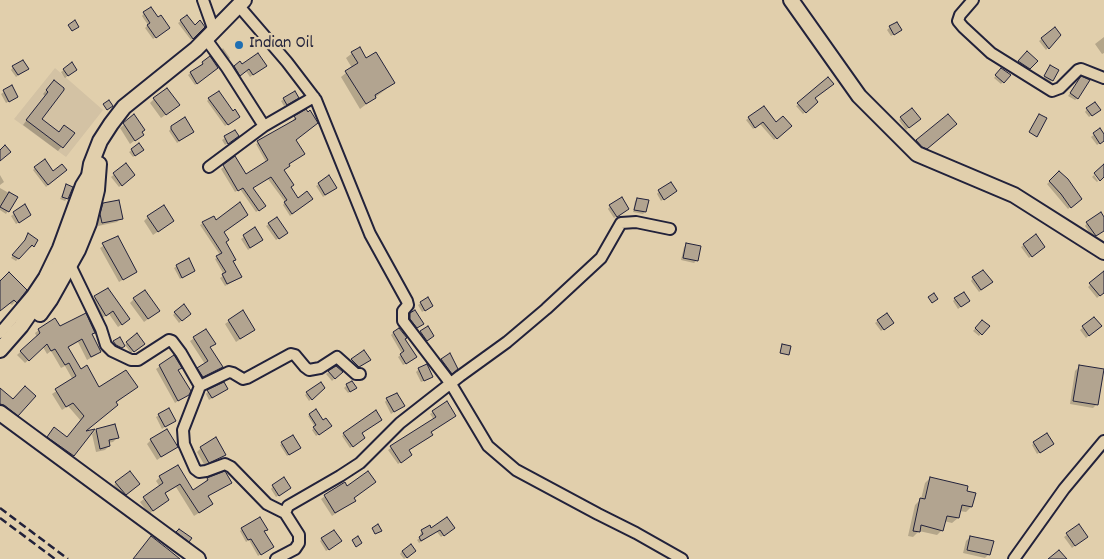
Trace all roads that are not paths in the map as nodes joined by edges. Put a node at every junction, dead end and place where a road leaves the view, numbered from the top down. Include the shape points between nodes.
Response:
1 (203, 0) edge
2 (791, 0) edge
3 (973, 0) edge
4 (241, 3) edge
5 (210, 35) junction
6 (1104, 78) edge
7 (314, 97) junction
8 (264, 126) junction
9 (100, 141) junction
10 (209, 167) dead end
11 (90, 170) junction
12 (670, 228) dead end
13 (1104, 252) edge
14 (70, 265) junction
15 (0, 333) edge
16 (0, 350) edge
17 (0, 360) edge
18 (360, 374) dead end
19 (451, 384) junction
20 (200, 386) junction
21 (0, 413) edge
22 (1104, 441) edge
23 (285, 513) junction
24 (198, 559) edge
25 (276, 559) edge
26 (682, 559) edge
27 (1014, 559) edge

1 - 5 street
2 - 13 main road via 859,96 917,154 1014,195
3 - 6 street via 958,21 963,27 991,53 1052,91 1081,69
4 - 5 main road
4 - 7 street
5 - 8 street
5 - 9 main road via 124,107
7 - 8 street
7 - 19 street via 370,234 407,301 403,321
8 - 10 street
9 - 11 main road
9 - 14 main road via 97,190 89,223
11 - 15 street via 44,277
11 - 16 main road via 66,254 41,297
12 - 19 street via 636,222 621,223 601,258 564,294
14 - 17 main road via 50,300 15,346
14 - 20 street via 106,345 112,351 138,360 166,341 172,341
18 - 20 street via 337,357 320,368 309,370 295,354 291,354 243,380 229,372
19 - 23 street via 400,424 360,463 288,506
19 - 26 street via 488,446 516,470
20 - 23 street via 183,430 184,444 195,469 206,471 225,464 267,504
21 - 24 main road
22 - 27 street via 1064,489
23 - 25 street via 299,535 299,543 295,550

